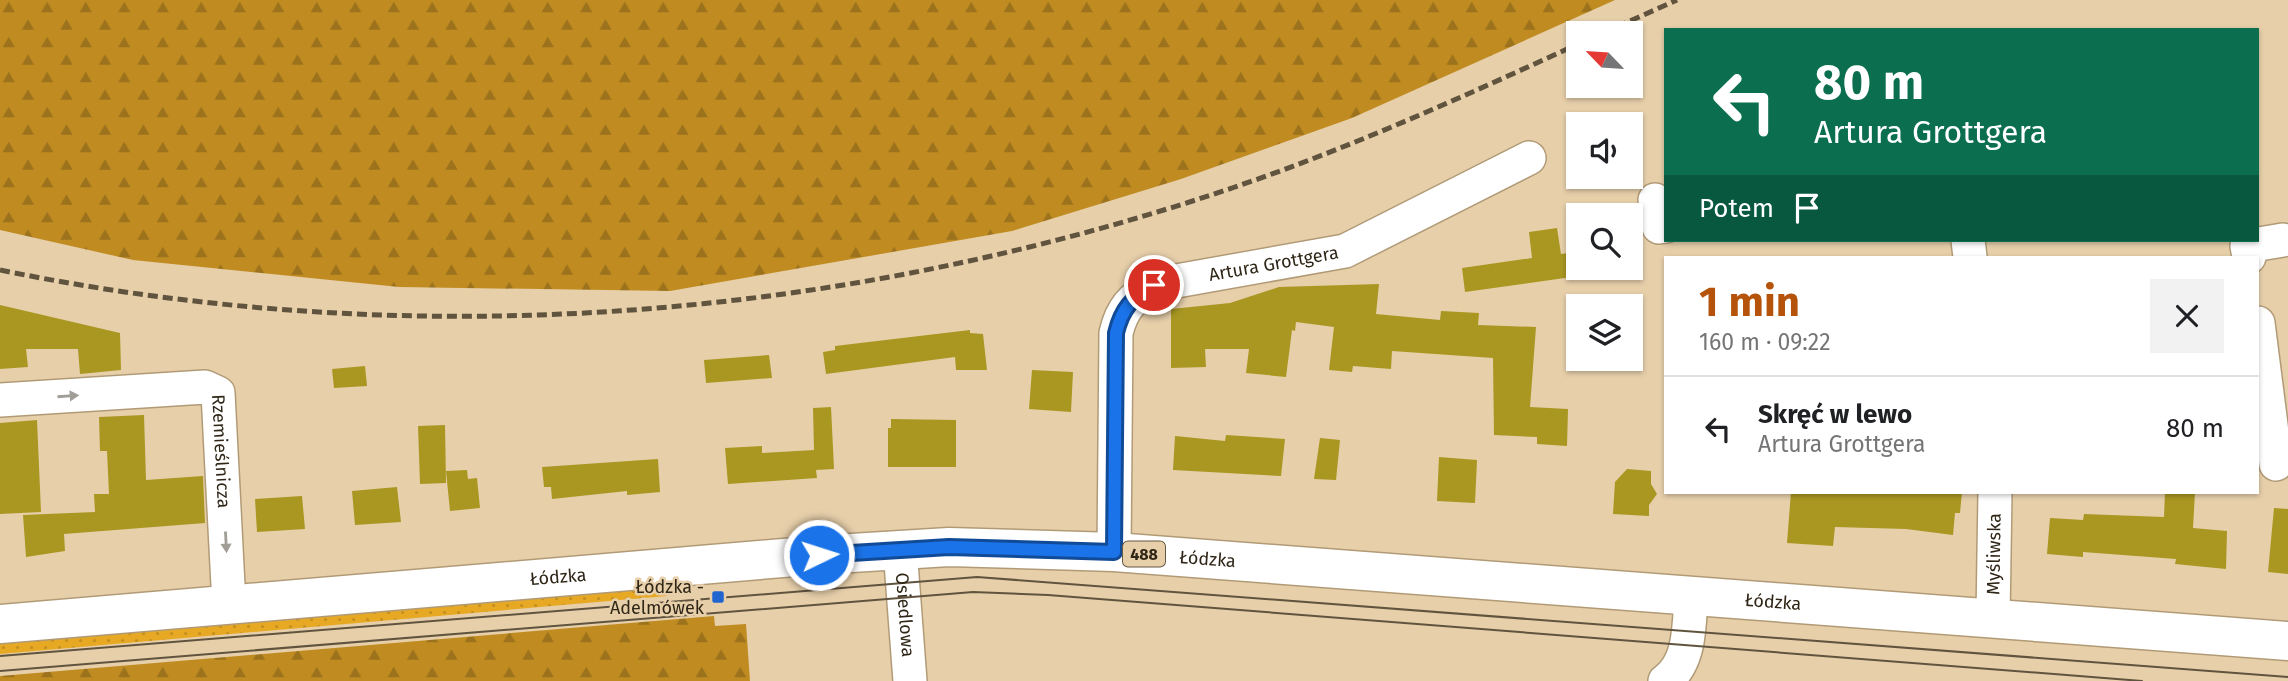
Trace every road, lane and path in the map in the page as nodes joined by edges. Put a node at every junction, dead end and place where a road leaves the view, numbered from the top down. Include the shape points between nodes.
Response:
1 (1530, 158) dead end
2 (2283, 240) dead end
3 (2249, 256) edge
4 (2259, 332) edge
5 (0, 400) edge
6 (2274, 464) edge
7 (1995, 494) edge
8 (900, 549) junction
9 (1114, 552) junction
10 (1691, 596) junction
11 (229, 605) junction
12 (1993, 617) junction
13 (0, 624) edge
14 (2288, 642) edge
15 (910, 681) edge
16 (1665, 681) edge

1 - 9 street, Artura Grottgera via 1345,251 1154,285 1130,299 1116,333
2 - 3 street via 2247,246
4 - 6 street
5 -> 11 street, Rzemieślnicza via 205,387 218,393
7 - 12 street, Myśliwska
8 - 9 main road, Łódzka / 488 via 1027,547
8 - 11 main road, Łódzka / 488
8 - 15 street, Osiedlowa
9 - 10 main road, Łódzka / 488
10 - 12 main road, Łódzka / 488
10 - 16 street via 1682,660
11 - 13 main road, Łódzka / 488
12 - 14 main road, Łódzka / 488

